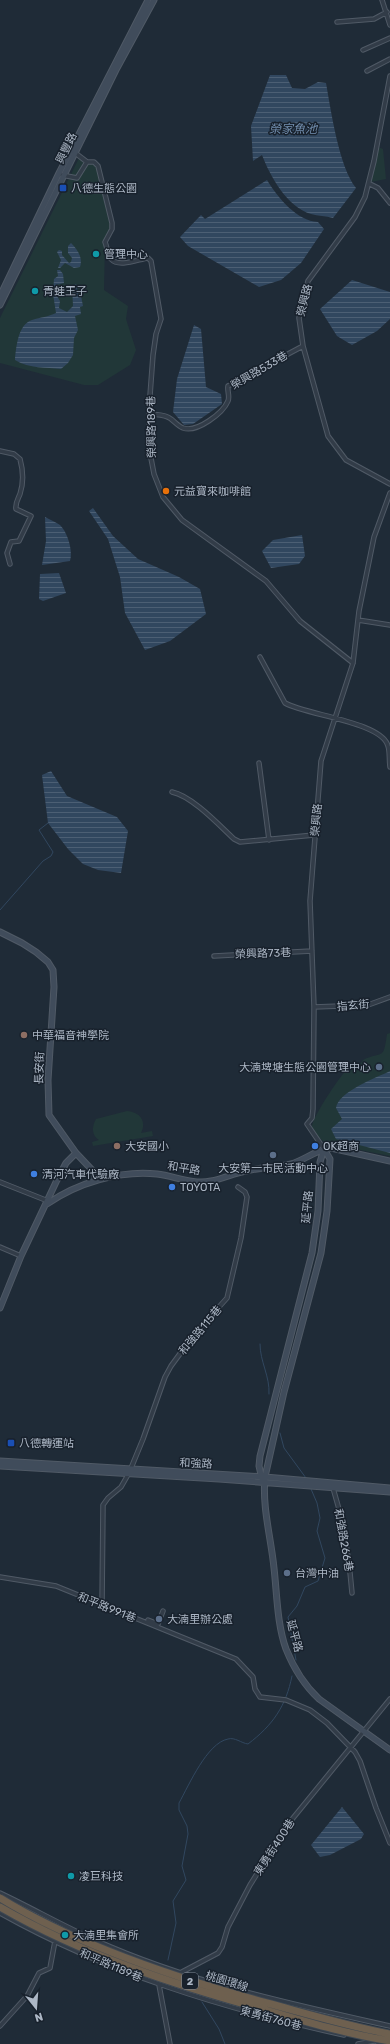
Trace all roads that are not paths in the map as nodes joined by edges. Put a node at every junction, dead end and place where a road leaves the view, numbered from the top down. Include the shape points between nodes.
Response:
1 (148, 0) edge
2 (154, 0) edge
3 (382, 0) edge
4 (387, 12) junction
5 (337, 22) dead end
6 (390, 25) edge
7 (390, 38) edge
8 (363, 50) dead end
9 (390, 59) edge
10 (367, 71) dead end
11 (390, 76) edge
12 (73, 152) junction
13 (87, 162) junction
14 (62, 174) junction
15 (370, 184) junction
16 (390, 203) edge
17 (0, 296) edge
18 (0, 306) edge
19 (303, 346) junction
20 (150, 414) junction
21 (0, 451) edge
22 (390, 484) edge
23 (390, 493) edge
24 (10, 564) dead end
25 (358, 620) junction
26 (390, 625) edge
27 (260, 657) dead end
28 (354, 663) junction
29 (335, 719) junction
30 (260, 763) dead end
31 (390, 767) edge
32 (172, 792) dead end
33 (314, 835) junction
34 (269, 840) junction
35 (0, 932) edge
36 (312, 951) junction
37 (214, 956) dead end
38 (390, 997) edge
39 (314, 1008) junction
40 (324, 1149) junction
41 (76, 1153) junction
42 (390, 1161) edge
43 (96, 1180) junction
44 (0, 1182) edge
45 (238, 1187) dead end
46 (48, 1202) junction
47 (0, 1247) edge
48 (21, 1256) junction
49 (0, 1308) edge
50 (0, 1460) edge
51 (0, 1466) edge
52 (130, 1471) junction
53 (264, 1479) junction
54 (333, 1486) junction
55 (390, 1488) edge
56 (390, 1492) edge
57 (0, 1577) edge
58 (352, 1593) dead end
59 (102, 1605) junction
60 (163, 1611) dead end
61 (148, 1620) dead end
62 (390, 1699) edge
63 (365, 1731) junction
64 (350, 1748) junction
65 (390, 1750) edge
66 (390, 1843) edge
67 (0, 1892) edge
68 (0, 1898) edge
69 (0, 1907) edge
70 (0, 1913) edge
71 (55, 1941) junction
72 (112, 1946) junction
73 (107, 1965) junction
74 (181, 1972) junction
75 (158, 1985) junction
76 (306, 2007) junction
77 (0, 2026) edge
78 (302, 2026) junction
79 (390, 2026) edge
80 (390, 2034) edge
81 (374, 2041) junction
82 (390, 2041) edge
83 (170, 2044) edge
84 (358, 2044) edge
85 (386, 2044) edge

1 - 12 street, 興豐路
2 - 12 street, 興豐路
3 - 4 street
4 - 5 street via 374,19
4 - 6 street
7 - 8 street
9 - 10 street
11 - 15 street, 榮興路
12 - 13 street
12 - 14 street, 興豐路
13 - 14 street via 77,178
13 - 20 street, 榮興路189巷 via 94,162 98,166 112,224 105,242 110,259 121,263 148,258 151,261 161,320 153,355
14 - 17 street, 興豐路
14 - 18 street, 興豐路
15 - 16 street via 378,188
15 - 19 street, 榮興路 via 355,217 308,281 299,318
19 - 20 street, 榮興路533巷 via 228,386 229,398 217,415 190,429 183,428 165,416
19 - 22 street, 榮興路 via 325,430 330,440 349,462
20 - 28 street, 榮興路189巷 via 151,464 168,505 190,527 266,581 290,611
21 - 24 street via 14,454 20,459 23,478 15,505 16,509 31,516 19,541 11,542 7,553
23 - 25 street, 榮興路 via 374,537
25 - 26 street
25 - 28 street, 榮興路
27 - 29 street via 285,703 306,712
28 - 29 street, 榮興路
29 - 31 street via 376,731 388,745
29 - 33 street, 榮興路 via 321,761
30 - 34 street
32 - 34 street via 194,803 234,839 245,843
33 - 34 street
33 - 36 street, 榮興路 via 310,901
35 - 41 street, 長安街 via 36,952 53,970 49,1115
36 - 37 street, 榮興路73巷
36 - 39 street, 榮興路
38 - 39 street, 指玄街 via 368,1005
39 - 40 street, 榮興路 via 313,1109 312,1118 307,1124
40 - 42 street via 331,1148
40 - 43 street, 和平路 via 292,1164 245,1171 210,1181 191,1182 157,1174 126,1175
40 - 53 street, 延平路 via 320,1162 318,1211 312,1253 262,1449 259,1466
40 - 53 street, 延平路 via 330,1159 324,1234
41 - 43 street, 長安街 via 93,1171
41 - 46 street via 62,1169
43 - 46 street, 和平路 via 71,1189
44 - 46 street
45 - 52 street, 和強路115巷 via 246,1192 247,1197 241,1238 227,1298 194,1336 165,1377
46 - 48 street
47 - 48 street
48 - 49 street
50 - 52 street, 和強路
51 - 52 street, 和強路
52 - 53 street, 和強路
52 - 59 street via 121,1487 108,1498 102,1511
53 - 54 street, 和強路
53 - 63 street, 延平路 via 281,1625 295,1670 310,1690 329,1707
54 - 55 street, 和強路
54 - 56 street, 和強路
54 - 58 street, 和強路266巷 via 342,1515
57 - 59 street, 和平路991巷 via 56,1586
59 - 64 street, 和平路991巷 via 236,1659 253,1677 257,1695 284,1700 310,1710 320,1716
60 - 61 street via 158,1624
62 - 63 street, 東勇街400巷
63 - 64 street, 東勇街400巷
63 - 65 street, 延平路
64 - 66 street, 和平路991巷 via 360,1761
64 - 74 street, 東勇街400巷 via 305,1801 268,1855 228,1927 218,1953
67 - 72 street, 和平路1189巷
68 - 80 highway, 桃園環線 / 2, bridge via 66,1932 161,1971 231,1994
69 - 82 highway, 桃園環線 / 2, bridge via 57,1936 152,1976 310,2023
70 - 71 street, 和平路1189巷
71 - 73 street, 和平路1189巷
71 - 77 street via 50,1968 39,1973 27,1996
72 - 73 street
72 - 74 street, 和平路1189巷
73 - 75 street, 和平路1189巷
74 - 75 street, 東勇街400巷
74 - 76 street, 和平路1189巷
75 - 78 street, 東勇街760巷
75 - 83 street
76 - 78 street
76 - 79 street, 和平路1189巷
78 - 81 street, 東勇街760巷
81 - 84 street
81 - 85 street, 東勇街760巷

